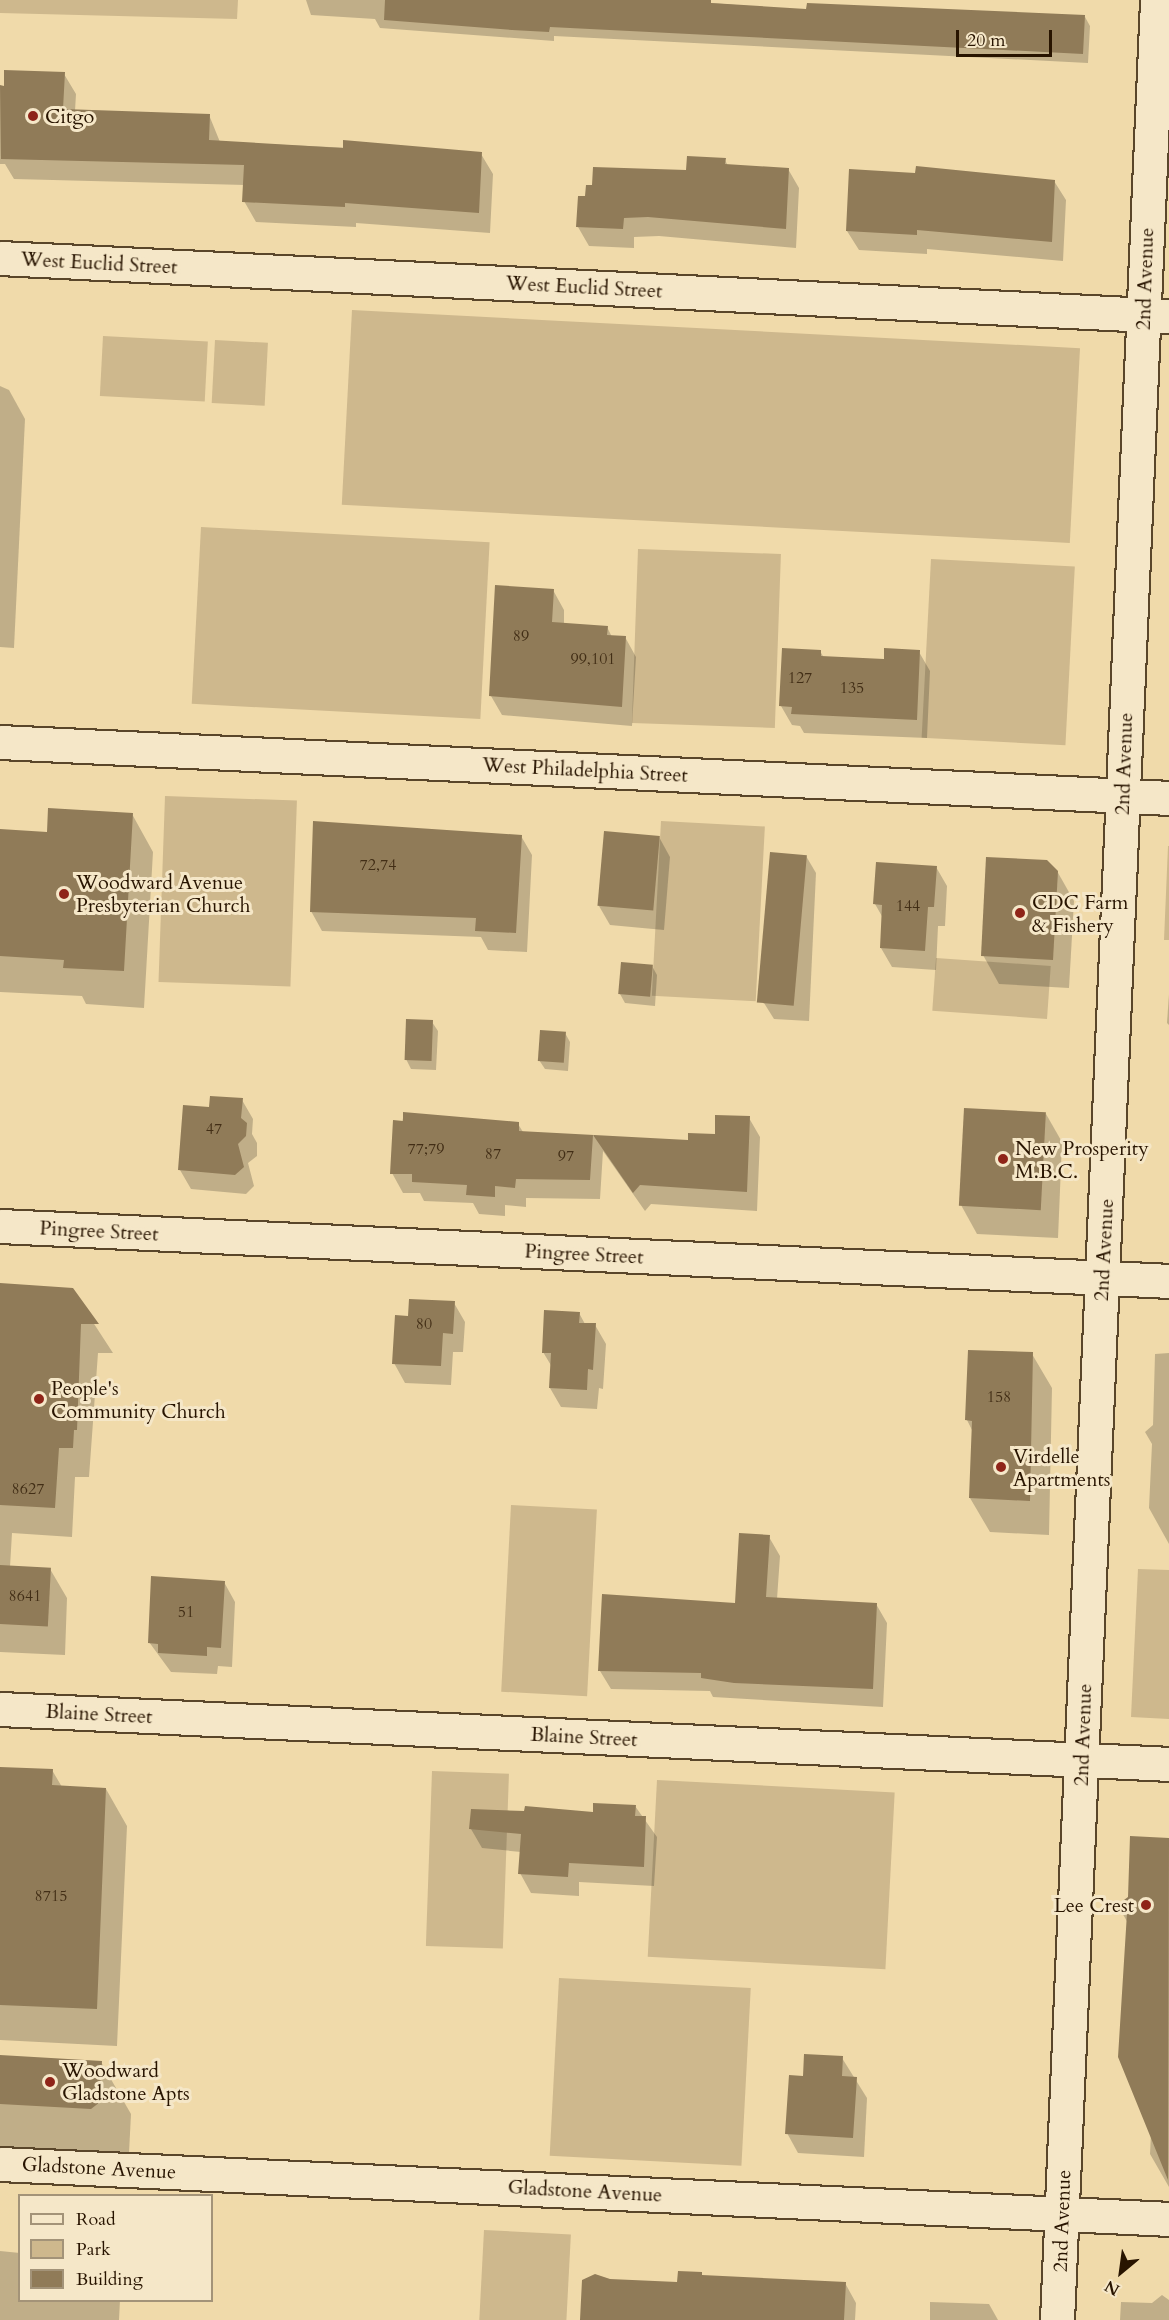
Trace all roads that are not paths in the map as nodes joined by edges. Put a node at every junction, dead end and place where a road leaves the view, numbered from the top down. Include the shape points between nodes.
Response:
1 (1157, 0) edge
2 (0, 258) edge
3 (1156, 315) edge
4 (0, 742) edge
5 (1123, 796) junction
6 (1169, 798) edge
7 (0, 1226) edge
8 (1102, 1278) junction
9 (1169, 1281) edge
10 (0, 1710) edge
11 (1082, 1760) junction
12 (1169, 1764) edge
13 (0, 2164) edge
14 (1062, 2214) junction
15 (1169, 2219) edge
16 (1058, 2320) edge

1 - 3 street, 2nd Avenue
2 - 3 street, West Euclid Street
3 - 5 street, 2nd Avenue
4 - 5 street, West Philadelphia Street
5 - 6 street, West Philadelphia Street
5 - 8 street, 2nd Avenue
7 - 8 street, Pingree Street
8 - 9 street, Pingree Street
8 - 11 street, 2nd Avenue
10 - 11 street, Blaine Street
11 - 12 street, Blaine Street
11 - 14 street, 2nd Avenue
13 - 14 street, Gladstone Avenue
14 - 15 street, Gladstone Avenue
14 - 16 street, 2nd Avenue

